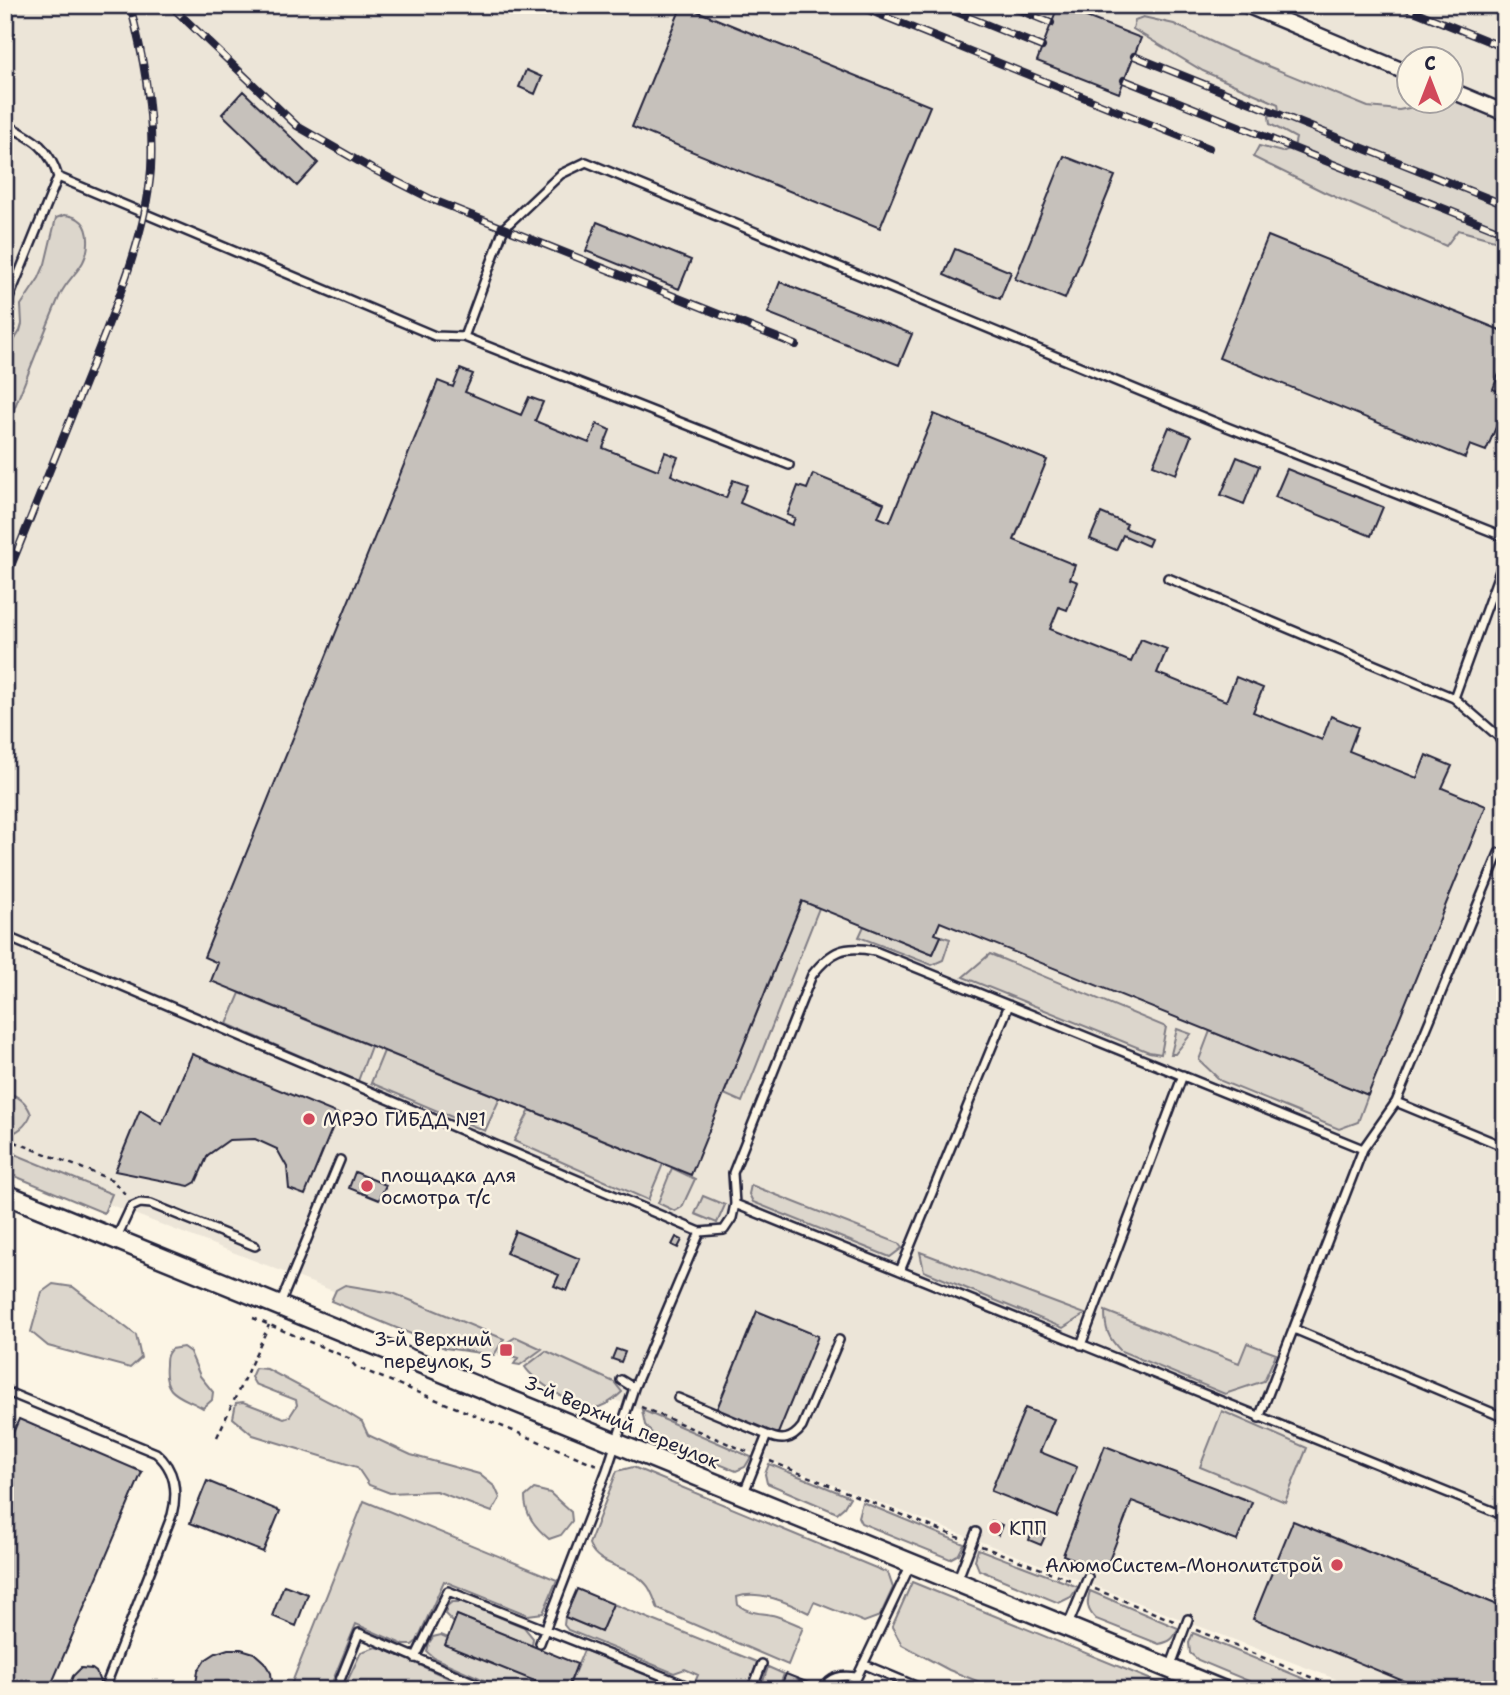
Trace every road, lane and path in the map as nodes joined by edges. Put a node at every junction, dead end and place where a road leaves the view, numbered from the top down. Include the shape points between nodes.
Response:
1 (1246, 5) edge
2 (1287, 5) edge
3 (1282, 20) junction
4 (1394, 67) edge
5 (1464, 96) edge
6 (1505, 113) edge
7 (5, 124) edge
8 (58, 177) junction
9 (5, 308) edge
10 (464, 337) junction
11 (789, 465) dead end
12 (1505, 537) edge
13 (1505, 557) edge
14 (1168, 578) dead end
15 (1454, 698) junction
16 (1505, 749) edge
17 (1499, 853) dead end
18 (5, 936) edge
19 (1009, 1005) junction
20 (1183, 1075) junction
21 (1396, 1102) junction
22 (5, 1138) edge
23 (1505, 1147) edge
24 (1363, 1149) junction
25 (340, 1160) dead end
26 (5, 1194) edge
27 (735, 1204) junction
28 (135, 1205) junction
29 (700, 1232) junction
30 (116, 1239) junction
31 (255, 1246) dead end
32 (900, 1271) junction
33 (279, 1305) junction
34 (253, 1318) dead end
35 (269, 1325) junction
36 (1294, 1329) junction
37 (839, 1339) dead end
38 (1081, 1345) junction
39 (621, 1380) dead end
40 (634, 1388) junction
41 (5, 1391) edge
42 (678, 1398) dead end
43 (629, 1402) junction
44 (1259, 1418) junction
45 (1505, 1418) edge
46 (767, 1435) junction
47 (217, 1437) dead end
48 (616, 1443) junction
49 (759, 1457) junction
50 (607, 1470) junction
51 (743, 1496) junction
52 (1505, 1516) edge
53 (976, 1532) dead end
54 (972, 1543) junction
55 (911, 1563) junction
56 (957, 1581) junction
57 (1087, 1581) junction
58 (1187, 1622) junction
59 (1068, 1626) junction
60 (545, 1629) junction
61 (540, 1643) dead end
62 (415, 1658) junction
63 (762, 1664) dead end
64 (863, 1664) junction
65 (1170, 1668) junction
66 (856, 1677) junction
67 (684, 1687) edge
68 (104, 1690) edge
69 (336, 1690) edge
70 (491, 1690) edge
71 (698, 1690) edge
72 (752, 1690) edge
73 (823, 1690) edge
74 (851, 1690) edge
75 (925, 1690) edge
76 (1222, 1690) edge
77 (1342, 1690) edge

1 - 3 street
2 - 3 lane
3 - 4 street
5 - 6 street
7 - 8 lane via 45,148
8 - 9 lane
8 - 10 lane via 435,335
10 - 11 lane
10 - 12 lane via 504,228 561,174 586,162
13 - 15 lane
14 - 15 lane
15 - 16 lane via 1498,736
17 - 21 lane
18 - 29 lane
19 - 20 lane
19 - 27 lane via 875,951 857,947 838,951 823,961 812,975 733,1173
19 - 32 lane
20 - 24 lane
20 - 38 lane
21 - 23 lane
21 - 24 lane
22 - 28 path via 112,1180
24 - 36 lane
25 - 33 lane
26 - 30 street, 3-й Верхний переулок
27 - 29 lane via 724,1230
27 - 32 lane
28 - 30 lane
28 - 31 lane via 151,1204
29 - 40 lane
30 - 33 street, 3-й Верхний переулок
32 - 38 lane
33 - 48 street, 3-й Верхний переулок
34 - 35 path
35 - 47 path
35 - 50 path via 348,1358 356,1367
36 - 44 lane
36 - 45 lane
37 - 46 lane via 802,1427 786,1439
38 - 44 lane
39 - 40 lane
40 - 43 lane
41 - 68 lane via 156,1453 171,1472 176,1497 173,1515
42 - 46 lane
43 - 48 lane
43 - 49 path
44 - 52 lane
46 - 49 lane
48 - 50 lane
48 - 51 street, 3-й Верхний переулок
49 - 51 lane
49 - 54 path
50 - 60 lane
51 - 55 street, 3-й Верхний переулок
53 - 54 lane
54 - 56 lane
54 - 57 path
55 - 56 street, 3-й Верхний переулок
55 - 64 lane
56 - 59 street, 3-й Верхний переулок
57 - 58 path
57 - 59 lane
58 - 65 lane
58 - 77 path
59 - 65 street, 3-й Верхний переулок
60 - 61 lane
60 - 62 lane via 448,1591
60 - 67 lane
62 - 69 lane via 359,1633
62 - 70 lane
63 - 72 lane
64 - 66 lane
64 - 75 lane
65 - 76 street, 3-й Верхний переулок
66 - 73 lane via 833,1678
66 - 74 lane
67 - 71 lane

